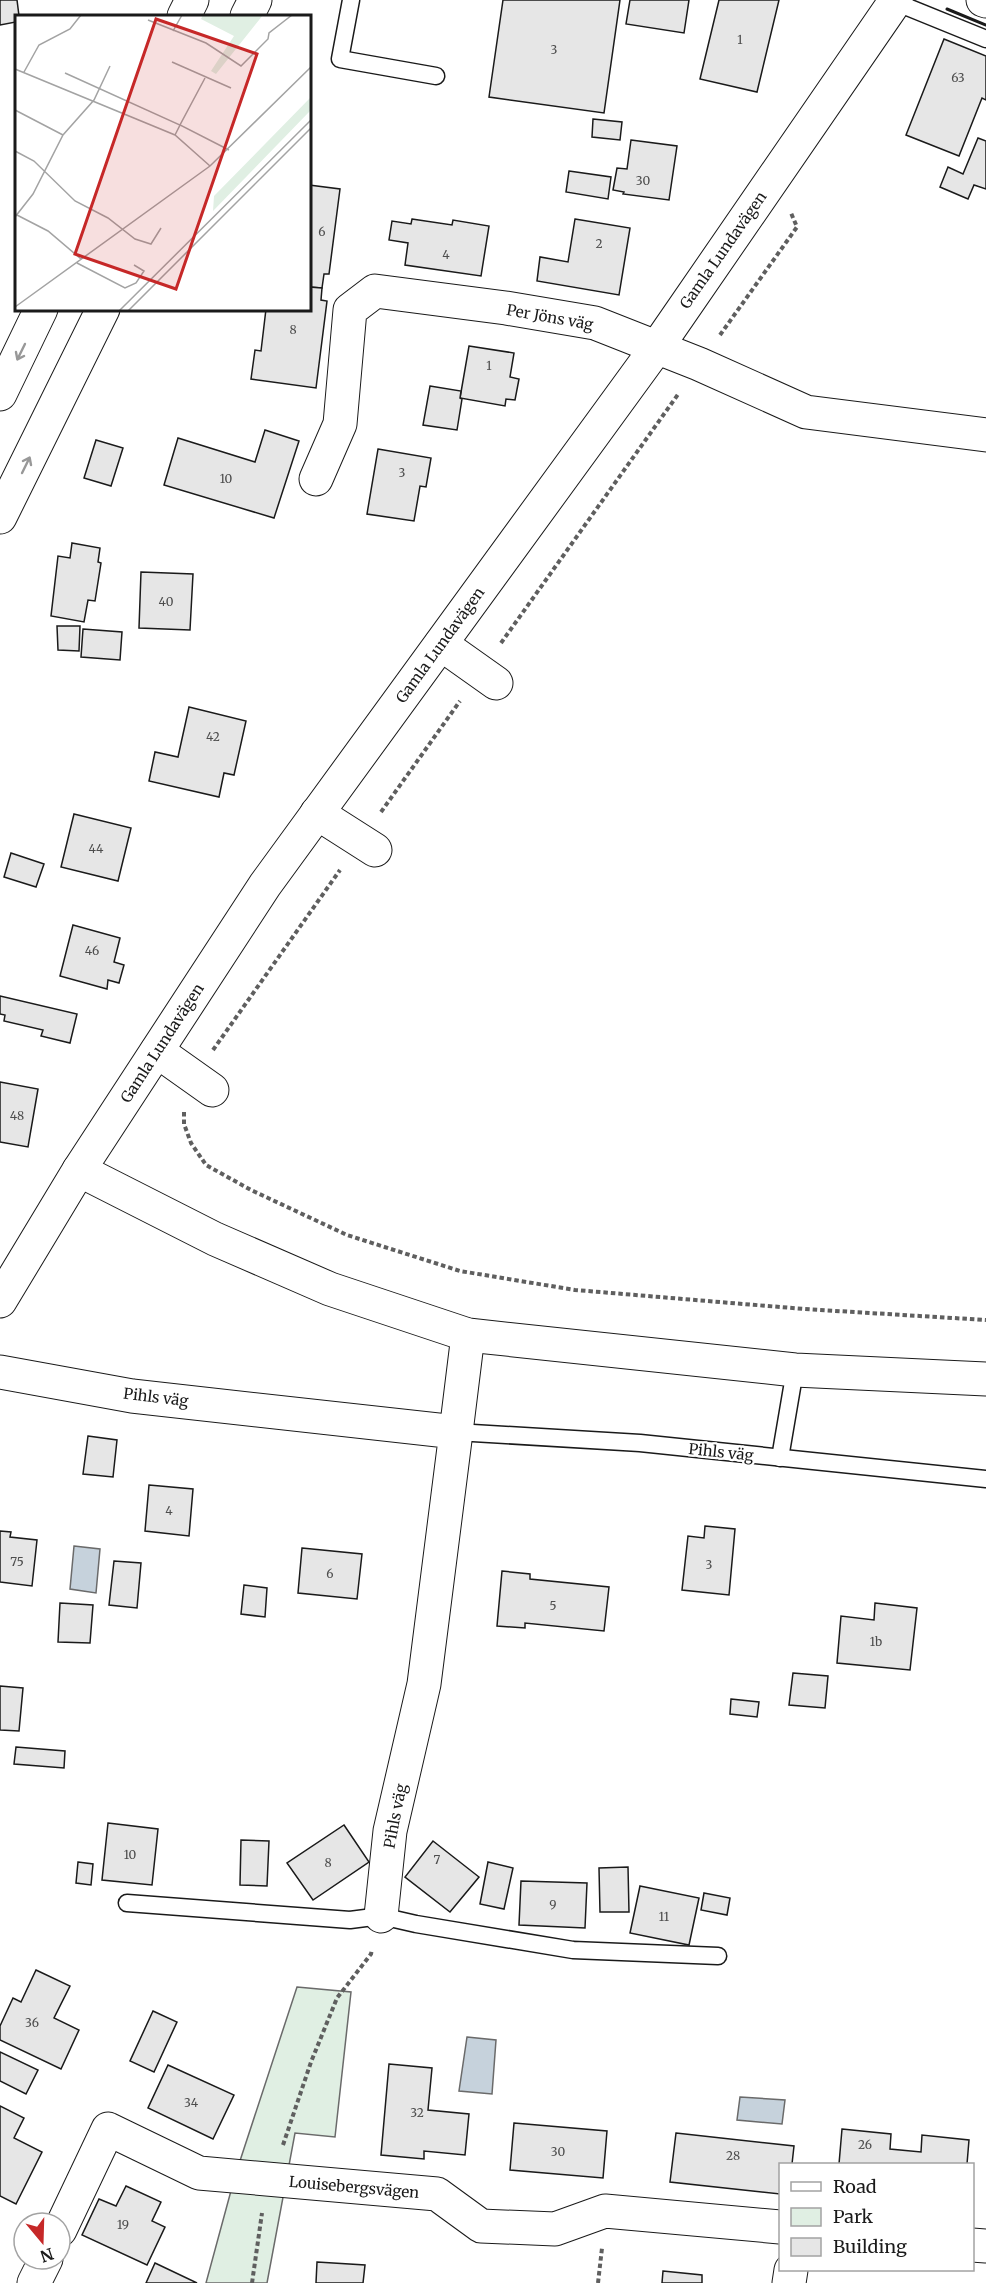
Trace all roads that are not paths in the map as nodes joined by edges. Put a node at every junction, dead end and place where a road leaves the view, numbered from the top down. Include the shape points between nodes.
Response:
1 (192, 0) edge
2 (255, 0) edge
3 (351, 0) edge
4 (895, 1) edge
5 (184, 15) edge
6 (248, 15) edge
7 (986, 39) edge
8 (436, 76) dead end
9 (41, 310) edge
10 (103, 310) edge
11 (657, 347) junction
12 (0, 394) edge
13 (986, 435) edge
14 (316, 479) dead end
15 (0, 518) edge
16 (441, 644) junction
17 (488, 677) road end
18 (317, 813) junction
19 (368, 846) road end
20 (157, 1051) junction
21 (203, 1083) road end
22 (79, 1170) junction
23 (0, 1301) edge
24 (468, 1335) junction
25 (795, 1370) junction
26 (0, 1372) edge
27 (986, 1379) edge
28 (456, 1432) junction
29 (780, 1458) junction
30 (986, 1479) edge
31 (127, 1903) dead end
32 (381, 1916) junction
33 (718, 1956) dead end
34 (69, 2211) edge
35 (779, 2227) edge

1 - 5 main road
2 - 6 main road
3 - 8 lane via 340,59
4 - 7 lane
4 - 11 main road, Gamla Lundavägen
9 -> 12 main road
15 -> 10 main road
11 - 13 main road, Per Jöns väg via 806,412
11 - 14 main road, Per Jöns väg via 595,323 375,291 350,310 340,424
11 - 16 main road, Gamla Lundavägen
16 - 17 main road
16 - 18 main road, Gamla Lundavägen
18 - 19 main road
18 - 20 main road, Gamla Lundavägen
20 - 21 main road
20 - 22 main road, Gamla Lundavägen
22 - 23 main road, Gamla Lundavägen
22 - 24 main road via 215,1239 330,1289
24 - 25 main road
24 - 28 main road, Pihls väg
25 - 27 main road
25 - 29 lane
26 - 28 main road, Pihls väg via 132,1396
28 - 29 lane, Pihls väg via 640,1443
28 - 32 main road, Pihls väg via 424,1684 390,1831
29 - 30 lane, Pihls väg
31 - 32 lane via 350,1920
32 - 33 lane via 573,1950
34 - 35 main road, Louisebergsvägen via 108,2128 199,2173 437,2194 481,2226 555,2229 605,2211

